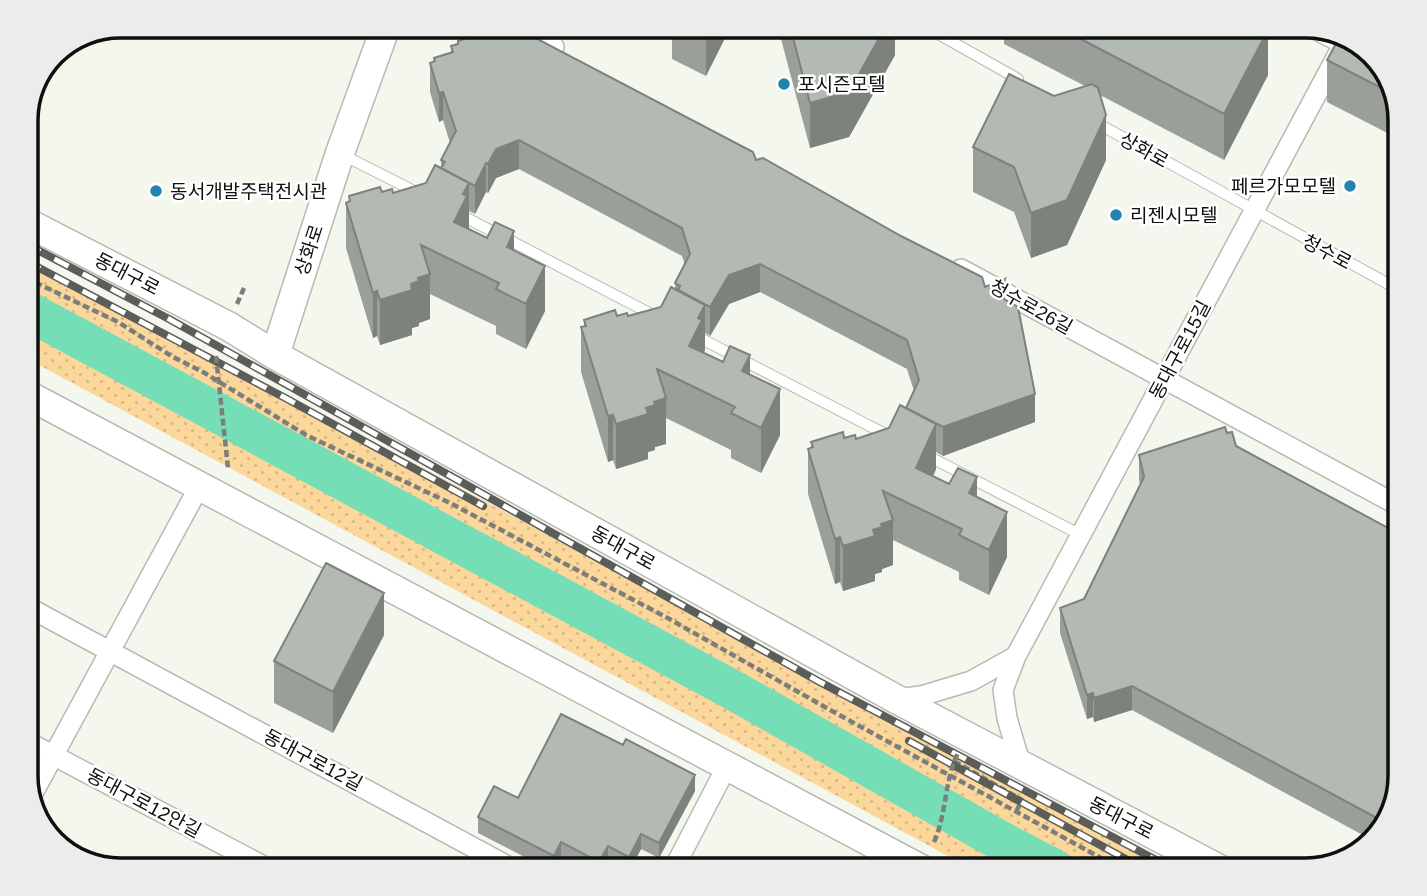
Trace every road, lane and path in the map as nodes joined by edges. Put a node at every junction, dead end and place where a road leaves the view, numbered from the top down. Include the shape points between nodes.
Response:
1 (381, 39) edge
2 (538, 39) edge
3 (947, 39) edge
4 (1342, 47) edge
5 (576, 60) edge
6 (1030, 86) edge
7 (1089, 119) edge
8 (340, 153) junction
9 (427, 198) edge
10 (452, 211) edge
11 (1254, 212) junction
12 (39, 229) edge
13 (944, 260) edge
14 (39, 284) edge
15 (1388, 284) edge
16 (662, 319) edge
17 (686, 331) edge
18 (275, 355) junction
19 (216, 356) dead end
20 (1165, 379) junction
21 (39, 401) edge
22 (896, 440) edge
23 (921, 452) edge
24 (228, 468) dead end
25 (200, 485) junction
26 (1389, 500) edge
27 (1081, 535) junction
28 (39, 613) edge
29 (110, 651) junction
30 (1016, 656) junction
31 (896, 699) junction
32 (39, 748) edge
33 (958, 753) dead end
34 (54, 755) junction
35 (954, 761) junction
36 (728, 764) junction
37 (1021, 766) junction
38 (39, 782) edge
39 (1016, 811) junction
40 (934, 842) dead end
41 (248, 858) edge
42 (493, 858) edge
43 (679, 858) edge
44 (901, 858) edge
45 (1101, 858) edge
46 (1198, 858) edge

1 - 8 main road, 상화로
2 - 5 street
3 - 6 lane
4 - 11 street, 동대구로15길
7 - 11 lane, 상화로
8 - 9 lane
8 - 18 main road, 상화로
10 - 16 lane
11 - 15 lane, 청수로
11 - 20 street, 동대구로15길
12 - 18 main road, 동대구로
13 - 20 street, 청수로26길
14 - 39 path via 118,323 306,435 564,563
17 - 22 lane
18 - 31 main road, 동대구로
19 - 24 path, bridge
20 - 26 street, 청수로26길
20 - 27 street, 동대구로15길
21 - 25 main road
23 - 27 lane
25 - 29 street
25 - 36 main road
27 - 30 street, 동대구로15길
28 - 29 street, 동대구로12길
29 - 34 street
29 - 42 street, 동대구로12길
30 - 31 street via 971,681
30 - 37 street, 동대구로15길 via 1003,690
31 - 37 main road, 동대구로
32 - 34 street, 동대구로12안길
33 - 35 path, bridge
34 - 38 street
34 - 41 street, 동대구로12안길
35 - 39 path via 1022,800
35 - 40 path, bridge
36 - 43 street
36 - 44 main road
37 - 46 main road, 동대구로
39 - 45 path

